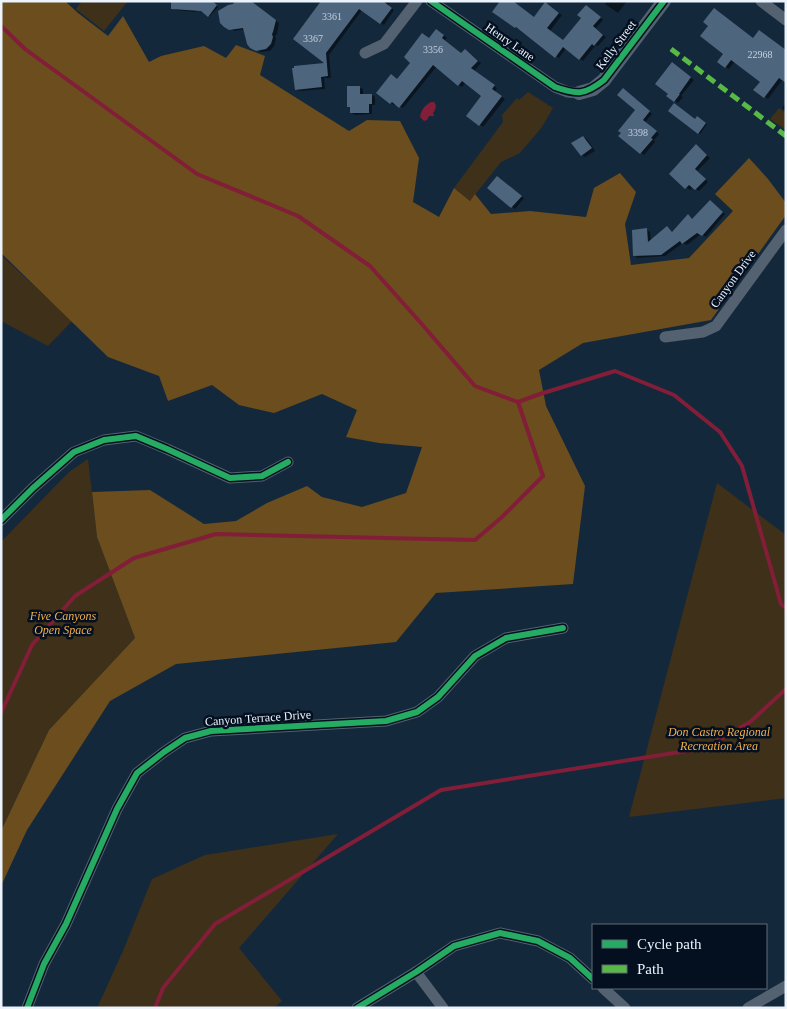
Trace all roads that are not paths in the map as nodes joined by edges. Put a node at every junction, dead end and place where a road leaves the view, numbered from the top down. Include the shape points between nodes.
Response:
1 (417, 1) edge
2 (431, 1) edge
3 (664, 1) edge
4 (761, 1) edge
5 (786, 20) edge
6 (365, 52) dead end
7 (579, 93) joint
8 (786, 230) edge
9 (665, 337) dead end
10 (288, 462) dead end
11 (1, 520) edge
12 (563, 628) dead end
13 (416, 972) junction
14 (592, 978) edge
15 (786, 986) edge
16 (604, 989) edge
17 (27, 1008) edge
18 (357, 1008) edge
19 (443, 1008) edge
20 (625, 1008) edge
21 (748, 1008) edge

1 - 6 street via 384,44
2 - 7 street, Henry Lane via 555,87
3 - 7 street, Kelly Street via 604,80 593,89
4 - 5 street
8 - 9 street, Canyon Drive via 716,326 703,332
10 - 11 street via 262,476 230,478 136,436 104,440 74,452
12 - 17 street, Canyon Terrace Drive via 506,638 475,656 438,698 417,712 386,721 210,731 185,738 164,752 137,773 117,809 66,924 44,964
13 - 14 street via 454,946 500,933 538,941 570,958
13 - 18 street
13 - 19 street
15 - 21 street
16 - 20 street

